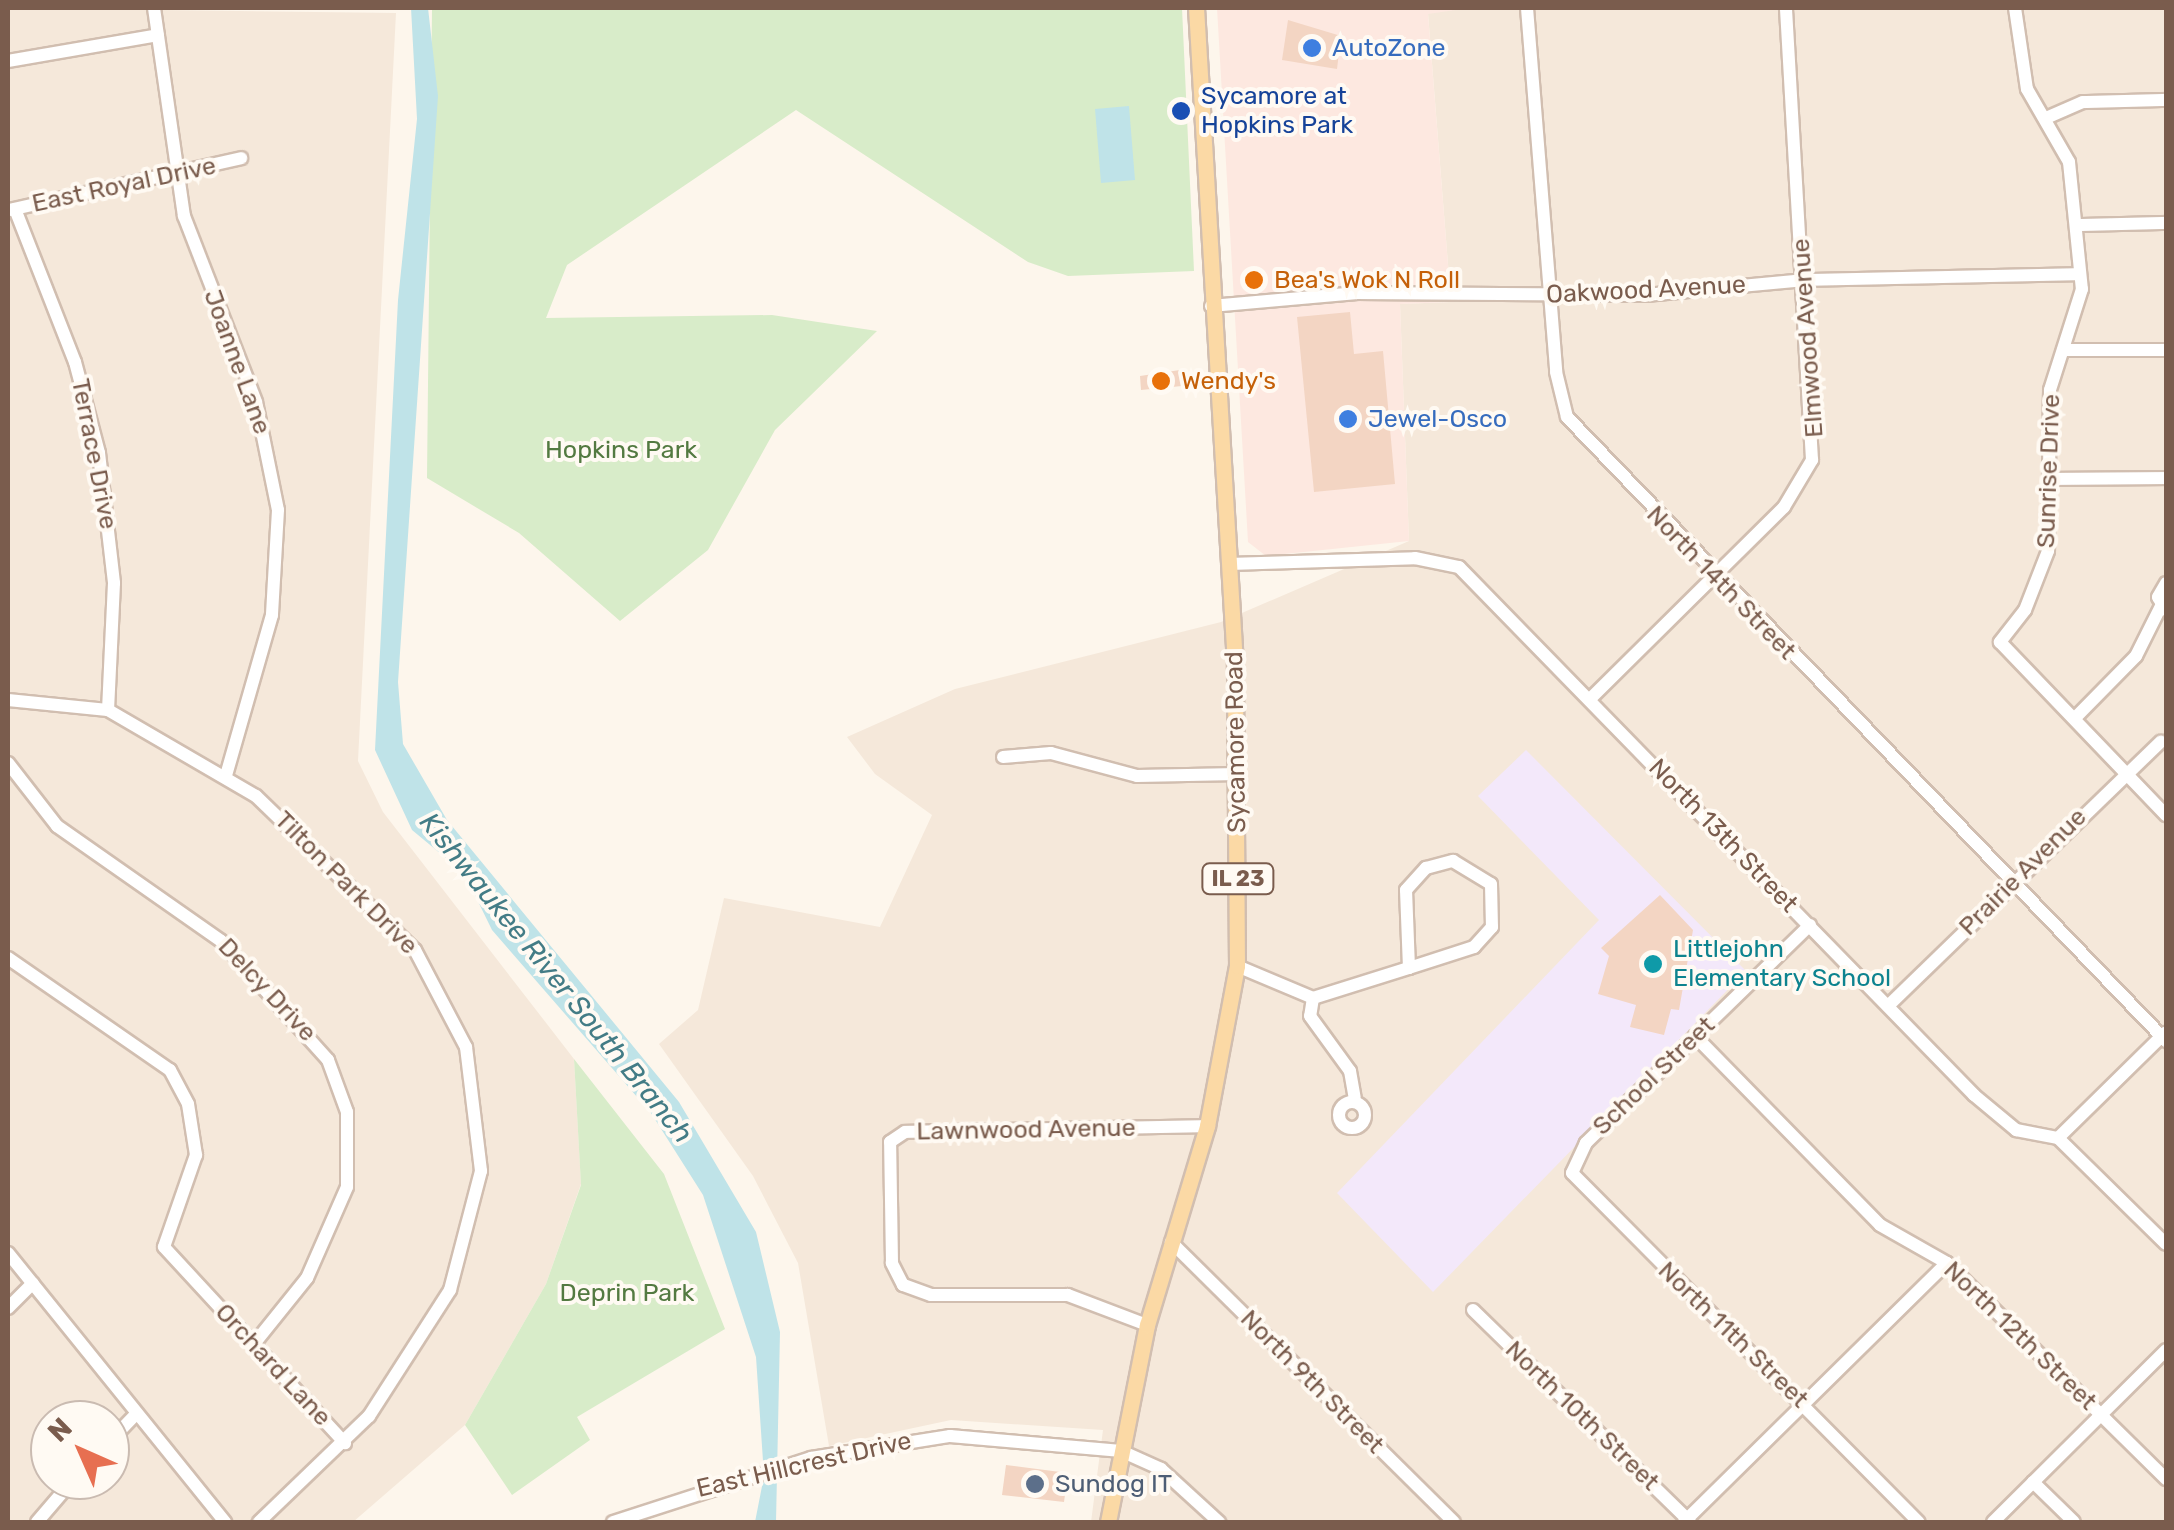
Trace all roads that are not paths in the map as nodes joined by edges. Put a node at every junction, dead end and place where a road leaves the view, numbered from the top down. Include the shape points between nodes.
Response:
1 (154, 8) edge
2 (1196, 8) edge
3 (1527, 8) edge
4 (1786, 8) edge
5 (2015, 8) edge
6 (158, 35) junction
7 (8, 60) edge
8 (2166, 100) edge
9 (2046, 118) junction
10 (241, 158) dead end
11 (176, 176) junction
12 (11, 210) edge
13 (2166, 223) edge
14 (2077, 225) junction
15 (2080, 274) junction
16 (1805, 280) junction
17 (1553, 296) junction
18 (1211, 306) junction
19 (2066, 350) junction
20 (2166, 350) edge
21 (2166, 478) edge
22 (2050, 479) junction
23 (1229, 564) junction
24 (1715, 578) junction
25 (2166, 584) edge
26 (2164, 608) edge
27 (1590, 699) junction
28 (8, 700) edge
29 (108, 710) junction
30 (2075, 718) junction
31 (2161, 741) dead end
32 (1002, 757) dead end
33 (8, 764) edge
34 (2125, 772) junction
35 (226, 774) junction
36 (1238, 774) junction
37 (2166, 814) edge
38 (2012, 883) junction
39 (1810, 925) junction
40 (8, 958) edge
41 (1237, 966) junction
42 (1409, 968) junction
43 (1313, 998) junction
44 (1888, 1006) junction
45 (1695, 1036) junction
46 (2165, 1036) edge
47 (1355, 1098) dead end
48 (1207, 1126) junction
49 (2058, 1138) junction
50 (1586, 1143) joint
51 (1171, 1242) junction
52 (2166, 1244) edge
53 (8, 1253) edge
54 (1947, 1262) junction
55 (33, 1284) junction
56 (8, 1308) edge
57 (1473, 1310) dead end
58 (1146, 1325) junction
59 (254, 1344) junction
60 (2166, 1350) edge
61 (1804, 1404) junction
62 (2102, 1414) junction
63 (135, 1415) junction
64 (130, 1420) edge
65 (345, 1442) junction
66 (1121, 1452) junction
67 (2166, 1480) edge
68 (2034, 1482) junction
69 (56, 1500) edge
70 (1445, 1520) edge
71 (1687, 1521) edge
72 (37, 1522) edge
73 (225, 1522) edge
74 (259, 1522) edge
75 (612, 1522) edge
76 (1108, 1522) edge
77 (1219, 1522) edge
78 (1920, 1522) edge
79 (1993, 1522) edge
80 (2074, 1522) edge

1 - 6 street, Joanne Lane
2 - 18 main road, Sycamore Road / IL 23
3 - 17 street, North 14th Street
4 - 16 street, Elmwood Avenue
5 - 9 street, Sunrise Drive via 2019,62
6 - 7 street
6 - 11 street, Joanne Lane
8 - 9 street via 2083,102
9 - 14 street, Sunrise Drive via 2069,162
10 - 11 street, East Royal Drive
11 - 12 street, East Royal Drive
11 - 35 street, Joanne Lane via 265,432 278,510 272,616
12 - 29 street, Terrace Drive via 69,343 99,453 114,583
13 - 14 street
14 - 15 street, Sunrise Drive
15 - 16 street, Oakwood Avenue
15 - 19 street, Sunrise Drive
16 - 17 street, Oakwood Avenue
16 - 24 street, Elmwood Avenue via 1812,460 1784,507
17 - 18 street, Oakwood Avenue via 1357,293
17 - 24 street, North 14th Street via 1567,417
18 - 23 main road, Sycamore Road / IL 23
19 - 20 street
19 - 22 street, Sunrise Drive via 2050,390
21 - 22 street
22 - 30 street, Sunrise Drive via 2042,575 2000,642
23 - 27 street, North 13th Street via 1449,562
23 - 36 main road, Sycamore Road / IL 23
24 - 27 street, Elmwood Avenue
24 - 38 street, North 14th Street
25 - 26 street
26 - 30 street via 2136,656
27 - 39 street, North 13th Street
28 - 29 street, Tilton Park Drive
29 - 35 street, Tilton Park Drive
30 - 34 street
31 - 34 street, Prairie Avenue
32 - 36 street via 1051,753 1137,776
33 - 59 street, Delcy Drive via 57,826 221,941 328,1060 347,1112 347,1187 307,1278
34 - 37 street
34 - 38 street, Prairie Avenue
35 - 65 street, Tilton Park Drive via 306,837 415,950 454,1015 477,1089 482,1171 464,1256 412,1358
36 - 41 main road, Sycamore Road / IL 23
38 - 44 street, Prairie Avenue
38 - 46 street, North 14th Street
39 - 44 street, North 13th Street
39 - 45 street, School Street
40 - 59 street, Orchard Lane via 144,1044 177,1080 196,1155 163,1243
41 - 43 street
41 - 48 main road, Sycamore Road / IL 23
42 - 42 street via 1409,884 1444,861 1476,868 1496,898 1488,934
42 - 43 street
43 - 47 street via 1310,1016 1350,1071
44 - 49 street, North 13th Street via 2002,1121
45 - 50 street, School Street
45 - 54 street, North 12th Street via 1880,1225
46 - 49 street
48 - 51 main road, Sycamore Road / IL 23
48 - 58 street, Lawnwood Avenue via 906,1132 888,1148 892,1263 903,1285 943,1296 1068,1295
49 - 52 street, North 13th Street
50 - 61 street, North 11th Street via 1572,1163 1578,1182
51 - 58 main road, Sycamore Road / IL 23
51 - 70 street, North 9th Street
53 - 55 street
54 - 61 street
54 - 62 street, North 12th Street
55 - 56 street
55 - 63 street
57 - 71 street, North 10th Street
58 - 66 main road, Sycamore Road / IL 23
59 - 65 street, Orchard Lane
60 - 62 street
61 - 71 street
61 - 78 street, North 11th Street
62 - 67 street, North 12th Street
62 - 68 street
63 - 64 street
63 - 73 street
65 - 74 street, Tilton Park Drive
66 - 75 street, East Hillcrest Drive via 950,1436 811,1458
66 - 76 main road, Sycamore Road / IL 23
66 - 77 street via 1160,1469
68 - 79 street
68 - 80 street
69 - 72 street

